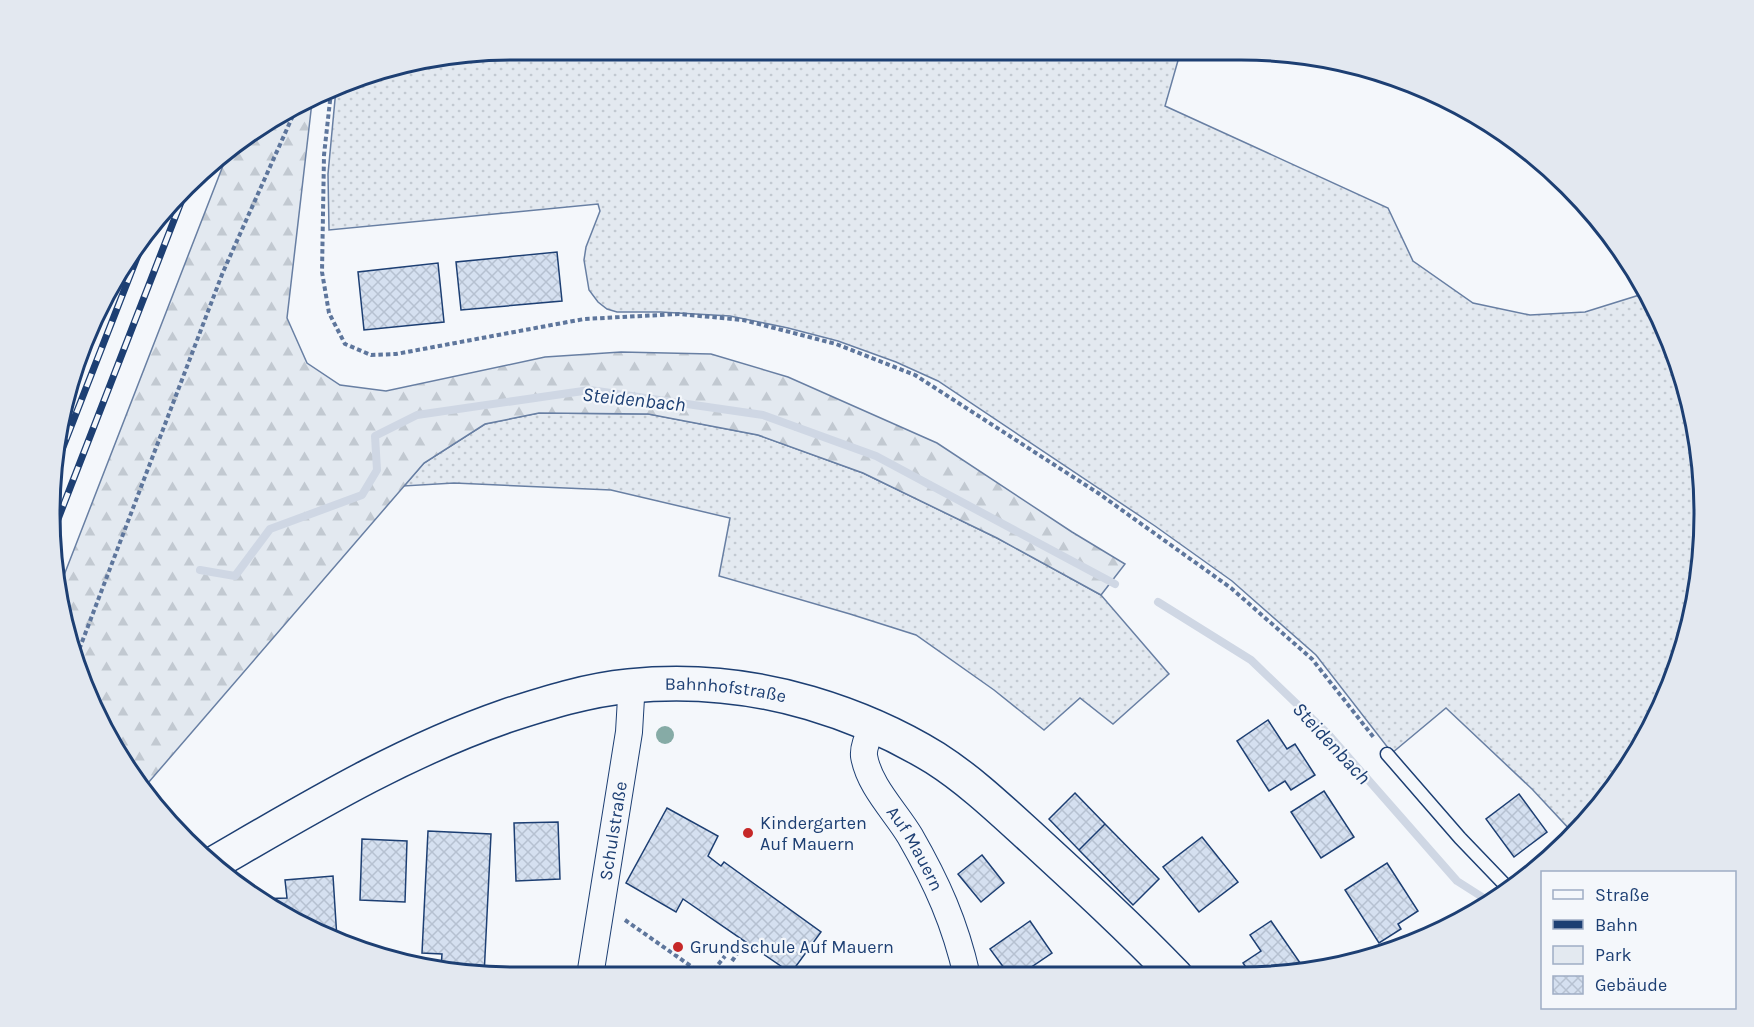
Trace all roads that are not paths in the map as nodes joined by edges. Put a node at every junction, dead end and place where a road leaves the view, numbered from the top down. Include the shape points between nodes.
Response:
1 (630, 686) junction
2 (873, 726) junction
3 (1387, 754) road end
4 (221, 859) edge
5 (1503, 883) edge
6 (592, 967) edge
7 (966, 967) edge
8 (1167, 967) edge

1 - 2 street, Bahnhofstraße via 699,684 742,688 812,703
1 - 4 street, Bahnhofstraße via 543,704 431,745 356,782
1 - 6 street, Schulstraße via 629,732
2 - 7 street, Auf Mauern via 864,754 869,771 941,895
2 - 8 street, Bahnhofstraße via 907,741 966,780
3 - 5 lane

